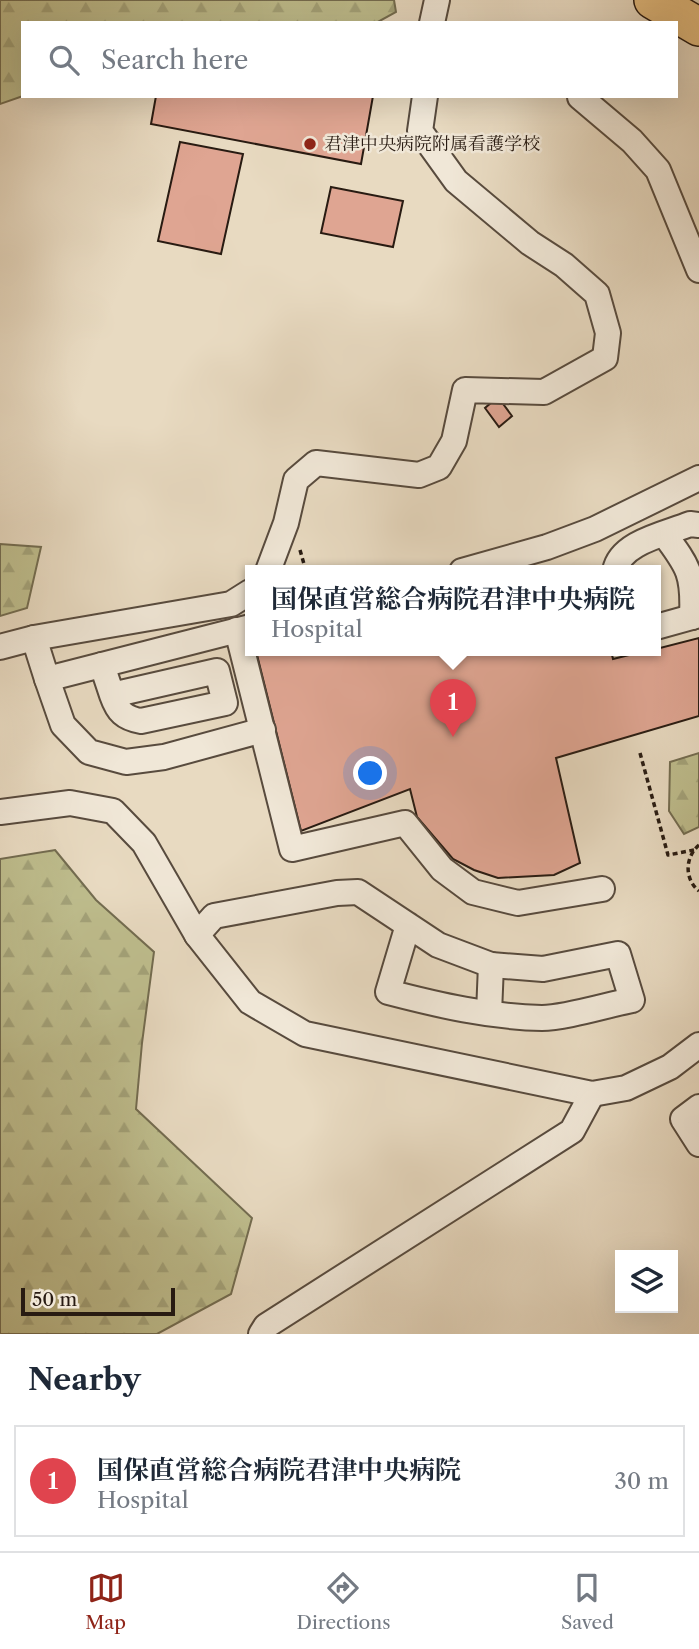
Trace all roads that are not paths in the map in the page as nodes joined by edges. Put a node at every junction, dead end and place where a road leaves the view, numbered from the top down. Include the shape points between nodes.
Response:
1 (437, 0) edge
2 (653, 0) edge
3 (432, 21) edge
4 (699, 27) edge
5 (425, 98) edge
6 (581, 98) edge
7 (692, 231) edge
8 (699, 270) edge
9 (699, 478) edge
10 (699, 525) edge
11 (664, 534) junction
12 (270, 565) edge
13 (484, 565) edge
14 (616, 565) edge
15 (245, 595) edge
16 (696, 616) edge
17 (661, 626) edge
18 (244, 628) edge
19 (34, 638) junction
20 (0, 647) edge
21 (249, 656) edge
22 (102, 665) junction
23 (47, 679) junction
24 (112, 695) dead end
25 (262, 730) junction
26 (0, 812) edge
27 (602, 889) dead end
28 (408, 925) junction
29 (197, 935) junction
30 (491, 965) junction
31 (489, 1013) junction
32 (699, 1045) edge
33 (592, 1094) junction
34 (699, 1107) edge
35 (699, 1144) edge
36 (261, 1334) edge

1 - 3 street
2 - 4 highway
5 - 12 street via 421,131 456,181 597,294 608,333 605,358 544,392 465,390 454,441 439,467 419,475 316,463 296,480
6 - 7 street via 658,170
7 - 8 street
9 - 13 street via 595,529
10 - 11 street
11 - 14 street via 630,547
11 - 16 street via 685,563
15 - 19 street via 231,604
16 - 17 street
18 - 22 street
19 - 20 street
19 - 23 street
21 - 25 street
22 - 23 street
22 - 24 street
23 - 25 street via 63,725 89,752 126,762 164,757
25 - 27 street via 292,849 405,823 442,869 473,892 518,903
26 - 29 street via 70,803 113,811 144,843
28 - 29 street via 358,892 214,916
28 - 30 street via 438,944
28 - 31 street via 388,992
29 - 33 street via 250,1002 304,1034
30 - 31 street
30 - 31 street via 543,969 618,954 632,1000 544,1018
32 - 33 street via 670,1067 626,1088
33 - 36 street via 572,1131
34 - 35 street via 683,1119

